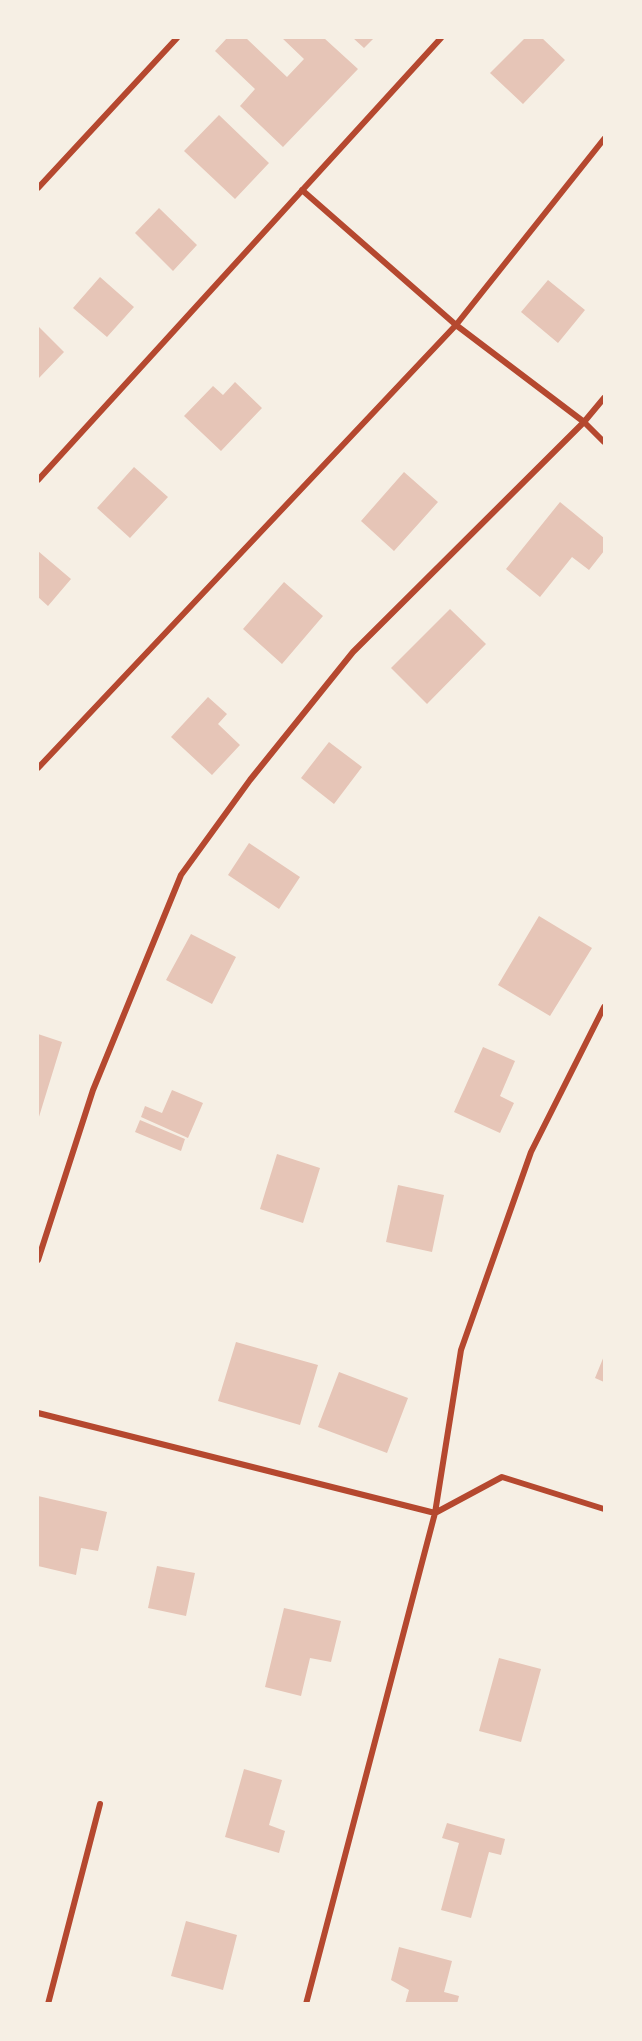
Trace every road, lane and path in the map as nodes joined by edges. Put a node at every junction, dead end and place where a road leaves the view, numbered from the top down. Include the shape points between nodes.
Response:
1 (177, 38) edge
2 (441, 38) edge
3 (604, 139) edge
4 (38, 188) edge
5 (302, 190) junction
6 (456, 325) junction
7 (604, 398) edge
8 (584, 422) junction
9 (604, 442) edge
10 (38, 480) edge
11 (38, 768) edge
12 (604, 1007) edge
13 (38, 1260) edge
14 (38, 1413) edge
15 (604, 1509) edge
16 (435, 1512) junction
17 (100, 1804) dead end
18 (48, 2004) edge
19 (306, 2004) edge

1 - 4 street
2 - 5 street
3 - 6 street
5 - 6 street
5 - 10 street
6 - 8 street
6 - 11 street
7 - 8 street
8 - 9 street
8 - 13 street via 353,652 250,780 181,875 93,1090
12 - 16 street via 531,1152 462,1350
14 - 16 street
15 - 16 street via 502,1477
16 - 19 street
17 - 18 street

